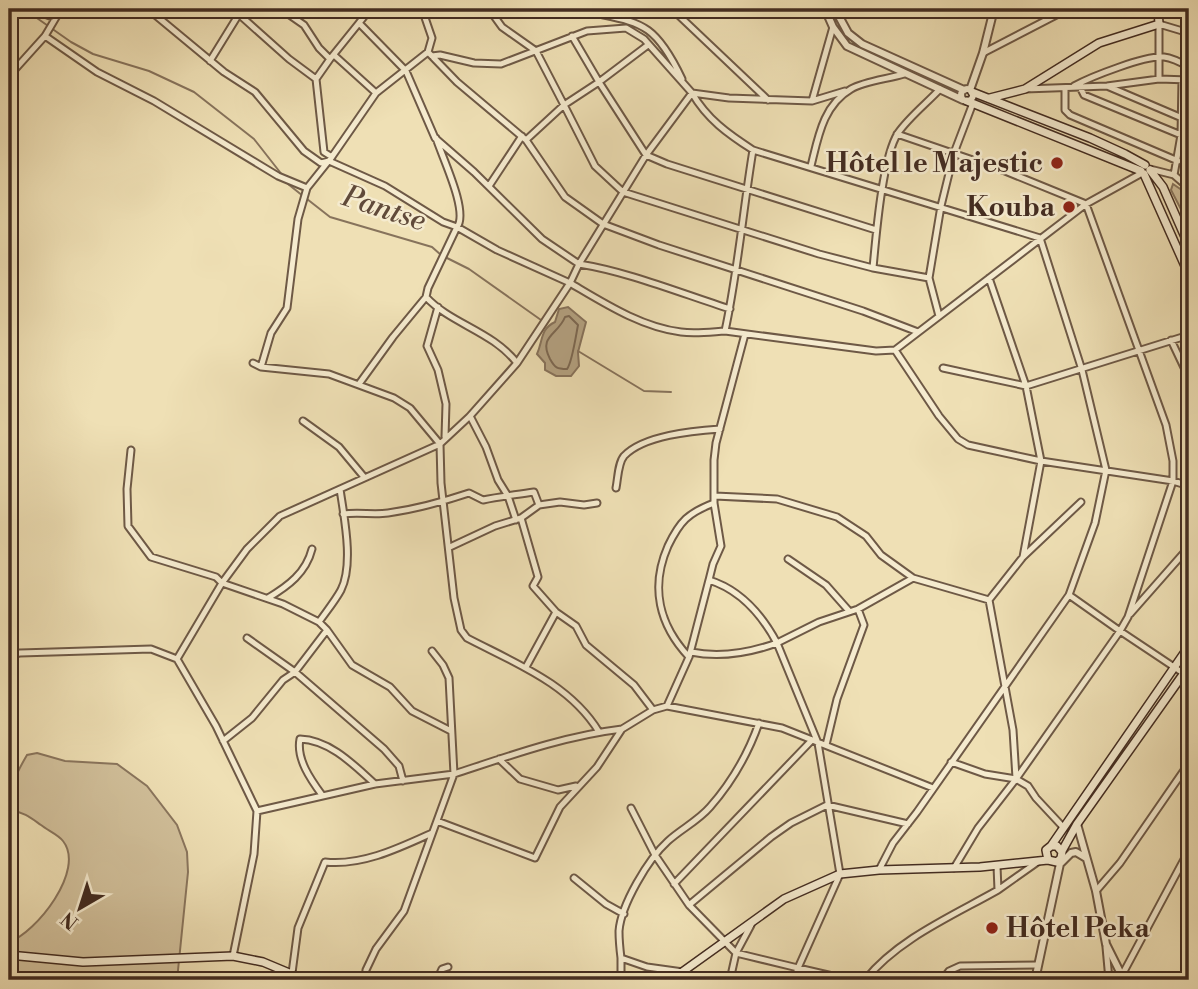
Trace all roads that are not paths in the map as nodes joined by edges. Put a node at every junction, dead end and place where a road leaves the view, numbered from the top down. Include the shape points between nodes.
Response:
1 (32, 9) edge
2 (61, 9) edge
3 (148, 9) edge
4 (233, 9) edge
5 (281, 9) edge
6 (295, 9) edge
7 (370, 9) edge
8 (422, 9) edge
9 (489, 9) edge
10 (576, 9) edge
11 (625, 9) edge
12 (672, 9) edge
13 (825, 9) edge
14 (835, 9) edge
15 (994, 9) edge
16 (1068, 9) edge
17 (1158, 9) edge
18 (239, 14) junction
19 (611, 16) junction
20 (55, 18) junction
21 (296, 19) junction
22 (359, 23) junction
23 (1158, 24) junction
24 (833, 27) junction
25 (1189, 33) edge
26 (45, 36) junction
27 (572, 36) junction
28 (648, 44) junction
29 (536, 51) junction
30 (983, 53) junction
31 (430, 54) junction
32 (1160, 56) junction
33 (332, 57) junction
34 (210, 61) junction
35 (1189, 67) edge
36 (406, 71) junction
37 (904, 74) junction
38 (9, 76) edge
39 (316, 79) junction
40 (1159, 79) junction
41 (1186, 80) edge
42 (599, 82) junction
43 (685, 84) junction
44 (1107, 86) junction
45 (1080, 87) junction
46 (1068, 88) junction
47 (851, 89) junction
48 (940, 89) junction
49 (1025, 89) junction
50 (969, 91) junction
51 (376, 93) junction
52 (692, 93) junction
53 (990, 98) junction
54 (768, 100) junction
55 (813, 101) junction
56 (968, 101) junction
57 (564, 105) junction
58 (1182, 118) junction
59 (897, 134) junction
60 (1181, 135) junction
61 (435, 138) junction
62 (524, 138) junction
63 (753, 150) junction
64 (954, 153) junction
65 (646, 155) junction
66 (331, 159) junction
67 (1178, 161) junction
68 (811, 166) junction
69 (1146, 170) junction
70 (1174, 175) junction
71 (489, 186) junction
72 (307, 188) junction
73 (883, 188) junction
74 (1189, 188) edge
75 (746, 190) junction
76 (623, 192) junction
77 (1086, 204) junction
78 (941, 206) junction
79 (603, 224) junction
80 (457, 227) junction
81 (740, 229) junction
82 (876, 230) junction
83 (1040, 238) junction
84 (1189, 246) edge
85 (579, 264) junction
86 (873, 268) junction
87 (736, 269) junction
88 (1189, 275) edge
89 (929, 278) junction
90 (989, 278) junction
91 (570, 284) junction
92 (426, 297) junction
93 (438, 307) junction
94 (730, 309) junction
95 (939, 316) junction
96 (725, 331) junction
97 (918, 332) junction
98 (745, 334) junction
99 (1189, 335) edge
100 (1171, 340) junction
101 (895, 350) junction
102 (1139, 350) junction
103 (253, 363) dead end
104 (517, 363) junction
105 (261, 367) junction
106 (943, 368) dead end
107 (1082, 370) junction
108 (1189, 378) edge
109 (359, 384) junction
110 (1026, 386) junction
111 (470, 416) junction
112 (303, 421) dead end
113 (720, 429) junction
114 (445, 437) junction
115 (440, 444) junction
116 (131, 450) dead end
117 (1041, 461) junction
118 (1106, 470) junction
119 (364, 477) junction
120 (1173, 481) junction
121 (1189, 486) edge
122 (616, 488) dead end
123 (340, 489) junction
124 (508, 496) junction
125 (714, 500) junction
126 (443, 502) junction
127 (1081, 502) dead end
128 (597, 503) dead end
129 (539, 505) junction
130 (344, 514) junction
131 (518, 519) junction
132 (450, 547) junction
133 (1189, 547) edge
134 (312, 549) dead end
135 (1023, 557) junction
136 (788, 559) dead end
137 (913, 578) junction
138 (709, 580) junction
139 (222, 583) junction
140 (1069, 595) junction
141 (268, 598) junction
142 (989, 600) junction
143 (858, 609) junction
144 (849, 611) junction
145 (556, 612) junction
146 (1128, 617) junction
147 (319, 622) junction
148 (327, 630) junction
149 (1120, 631) junction
150 (247, 638) dead end
151 (777, 643) junction
152 (1189, 646) edge
153 (432, 651) dead end
154 (690, 654) junction
155 (9, 655) edge
156 (177, 659) junction
157 (1174, 666) junction
158 (526, 667) junction
159 (295, 672) junction
160 (1188, 672) edge
161 (1006, 683) junction
162 (667, 706) junction
163 (653, 710) junction
164 (759, 723) junction
165 (622, 729) junction
166 (451, 732) junction
167 (599, 732) junction
168 (223, 741) junction
169 (815, 741) junction
170 (826, 745) junction
171 (499, 759) junction
172 (951, 762) junction
173 (1189, 763) edge
174 (454, 774) junction
175 (1016, 779) junction
176 (402, 781) junction
177 (374, 785) junction
178 (579, 785) junction
179 (933, 788) junction
180 (322, 795) junction
181 (827, 806) junction
182 (631, 808) dead end
183 (257, 811) junction
184 (437, 821) junction
185 (908, 824) junction
186 (1077, 824) junction
187 (1063, 827) junction
188 (432, 832) junction
189 (1189, 850) edge
190 (655, 855) junction
191 (1087, 858) junction
192 (1050, 859) junction
193 (997, 866) junction
194 (954, 868) junction
195 (879, 870) junction
196 (840, 874) junction
197 (574, 878) dead end
198 (674, 884) junction
199 (998, 890) junction
200 (1097, 891) junction
201 (689, 905) junction
202 (624, 914) junction
203 (752, 922) junction
204 (725, 942) junction
205 (1106, 944) junction
206 (1189, 945) edge
207 (736, 953) junction
208 (9, 955) edge
209 (233, 956) junction
210 (621, 958) junction
211 (1038, 965) junction
212 (448, 967) dead end
213 (798, 968) junction
214 (1189, 968) edge
215 (683, 972) junction
216 (292, 973) junction
217 (1122, 979) edge
218 (306, 980) edge
219 (365, 980) edge
220 (437, 980) edge
221 (621, 980) edge
222 (671, 980) edge
223 (730, 980) edge
224 (794, 980) edge
225 (850, 980) edge
226 (865, 980) edge
227 (942, 980) edge
228 (1035, 980) edge
229 (1109, 980) edge

1 - 20 street
2 - 20 street
3 - 34 street
4 - 18 street
5 - 21 street
6 - 21 street
7 - 22 street
8 - 31 street via 432,38
9 - 29 street via 502,27
10 - 19 street
11 - 19 street
12 - 54 street
13 - 24 street
14 - 50 street via 848,33 862,44
15 - 30 street
16 - 30 street
17 - 23 main road
18 - 34 street
18 - 39 street
19 - 43 street via 651,30
20 - 26 street
21 - 33 street
22 - 33 street
22 - 36 street
23 - 25 street
23 - 32 street
23 - 49 main road via 1099,43
24 - 37 street via 847,46
24 - 55 street
26 - 38 street
26 - 72 street via 97,72 278,176
27 - 28 street via 626,28
27 - 29 street
27 - 42 street
28 - 42 street
28 - 43 street
29 - 31 street via 501,64
29 - 57 street
30 - 50 street
31 - 36 street
31 - 62 street
32 - 35 street
32 - 40 street
32 - 46 street
33 - 39 street
33 - 51 street
34 - 66 street via 255,92 304,151 321,163
36 - 51 street
36 - 61 street
37 - 47 street
37 - 48 street
39 - 66 street via 324,152
40 - 41 street
40 - 44 street
41 - 58 street
42 - 57 street
42 - 65 street
43 - 52 street
44 - 45 street
44 - 58 street
45 - 46 street
45 - 60 street via 1084,95
46 - 49 street
46 - 67 street via 1065,110 1070,115
47 - 55 street
47 - 68 street via 825,117
48 - 56 street
48 - 59 street
49 - 53 main road
50 - 53 main road
50 - 56 street via 972,98
51 - 66 street
52 - 54 street
52 - 63 street via 723,130
52 - 65 street
53 - 69 main road via 1132,157
54 - 55 street
56 - 64 street
56 - 69 main road
57 - 62 street
57 - 76 street via 595,166
58 - 60 street
59 - 64 street
59 - 73 street
60 - 67 street
61 - 71 street
61 - 80 street via 460,206
62 - 71 street
62 - 79 street via 565,197
63 - 68 street
63 - 75 street
64 - 77 street
64 - 78 street
65 - 75 street
65 - 76 street
66 - 72 street
66 - 80 street
67 - 70 street
68 - 73 street
69 - 70 street
69 - 77 street
69 - 84 main road via 1163,187
69 - 88 main road
70 - 74 street
71 - 85 street via 542,239
72 - 105 street via 298,219 287,308 271,333
73 - 78 street
73 - 82 street
75 - 81 street
75 - 82 street
76 - 79 street
76 - 81 street
77 - 83 street
77 - 102 street
78 - 83 street
78 - 89 street
79 - 85 street
79 - 87 street
80 - 91 street
80 - 92 street
81 - 86 street
81 - 87 street
82 - 86 street
83 - 90 street
83 - 107 street
85 - 91 street
85 - 94 street via 618,271
86 - 89 street
87 - 94 street
87 - 97 street
89 - 95 street
90 - 95 street
90 - 110 street
91 - 96 street via 633,318 667,330
91 - 104 street
92 - 93 street
92 - 109 street
93 - 104 street via 499,344
93 - 114 street via 427,344 446,404
94 - 96 street
95 - 97 street
96 - 98 street
97 - 101 street
98 - 101 street
98 - 113 street
99 - 100 street
100 - 102 street
100 - 108 street
101 - 117 street via 958,439
102 - 107 street
102 - 120 street via 1170,442
103 - 105 street
104 - 111 street
105 - 109 street via 329,374
106 - 110 street
107 - 110 street
107 - 118 street
109 - 115 street via 410,408
110 - 117 street
111 - 114 street
111 - 124 street
112 - 119 street via 339,446
113 - 122 street via 666,436 627,453
113 - 125 street
114 - 115 street
115 - 119 street
115 - 126 street
116 - 139 street via 128,526 151,557 216,577
117 - 118 street
117 - 135 street
118 - 120 street
118 - 140 street via 1095,523
119 - 123 street
120 - 121 street
120 - 146 street
123 - 130 street
123 - 139 street via 280,516
124 - 126 street via 483,500 469,493
124 - 129 street via 534,492
124 - 131 street
125 - 137 street via 777,499 837,517
125 - 138 street via 721,546
125 - 154 street via 678,526 660,573 663,619 674,639
126 - 130 street via 390,513
126 - 132 street
127 - 135 street
128 - 129 street
129 - 131 street
130 - 147 street via 344,581
131 - 132 street
131 - 145 street via 538,577 533,586
132 - 158 street via 461,630 467,638
133 - 146 street
134 - 141 street via 294,580
135 - 142 street
136 - 144 street via 827,585
137 - 142 street
137 - 143 street
138 - 151 street via 734,591 755,609
138 - 154 street
139 - 141 street
139 - 156 street
140 - 149 street
140 - 161 street
141 - 147 street
142 - 161 street
143 - 144 street
143 - 170 street via 864,625
144 - 151 street
145 - 158 street
145 - 163 street via 576,626 586,646 634,685
146 - 149 street
147 - 148 street
148 - 159 street
148 - 166 street via 352,665 390,687 412,711
149 - 157 street
149 - 175 street
150 - 159 street
151 - 154 street via 745,653
151 - 169 street
152 - 157 main road
153 - 166 street via 449,678
154 - 162 street
155 - 156 street via 151,649
156 - 168 street
157 - 160 street
157 - 187 main road
158 - 167 street via 578,704
159 - 168 street
159 - 176 street via 384,749 399,766
160 - 186 main road
161 - 172 street
161 - 175 street
162 - 163 street
162 - 164 street
163 - 165 street
164 - 169 street
164 - 190 street via 725,788 703,814
165 - 167 street
165 - 178 street
166 - 174 street
167 - 171 street
168 - 183 street
169 - 170 street
169 - 181 street
169 - 198 street
170 - 179 street
171 - 174 street
171 - 178 street via 520,779 558,790
172 - 175 street
172 - 179 street
173 - 200 street
174 - 176 street
174 - 184 street
175 - 187 street via 1028,786
175 - 194 street
176 - 177 street
177 - 180 street
177 - 180 street via 341,755 300,739 303,760
178 - 184 street via 559,807 535,858
179 - 185 street
180 - 183 street
181 - 185 street
181 - 196 street
181 - 201 street via 771,837
182 - 190 street
183 - 209 street via 254,854
184 - 188 street
185 - 195 street
186 - 191 street
186 - 192 main road
187 - 192 main road via 1051,846 1057,846
188 - 216 street via 362,859 325,862 298,928
188 - 219 street via 404,911 376,948
189 - 217 street
190 - 198 street
190 - 202 street
191 - 192 street via 1071,853
191 - 200 street
192 - 193 main road
192 - 199 street
192 - 211 street via 1057,881
193 - 194 main road
193 - 199 street
194 - 195 main road
195 - 196 main road
196 - 203 main road via 793,894
196 - 213 street
197 - 202 street
198 - 201 street
199 - 226 street via 885,958
200 - 205 street
201 - 204 street
202 - 210 street via 619,930
203 - 204 main road
203 - 207 street
204 - 207 street
204 - 215 main road
205 - 217 street
205 - 229 street
206 - 214 street via 1185,957
207 - 213 street
207 - 223 street
208 - 209 main road via 83,962
209 - 216 main road
210 - 215 street
210 - 221 street
211 - 227 street via 960,966
211 - 228 street
212 - 220 street
213 - 224 street
213 - 225 street
215 - 222 main road
216 - 218 main road

